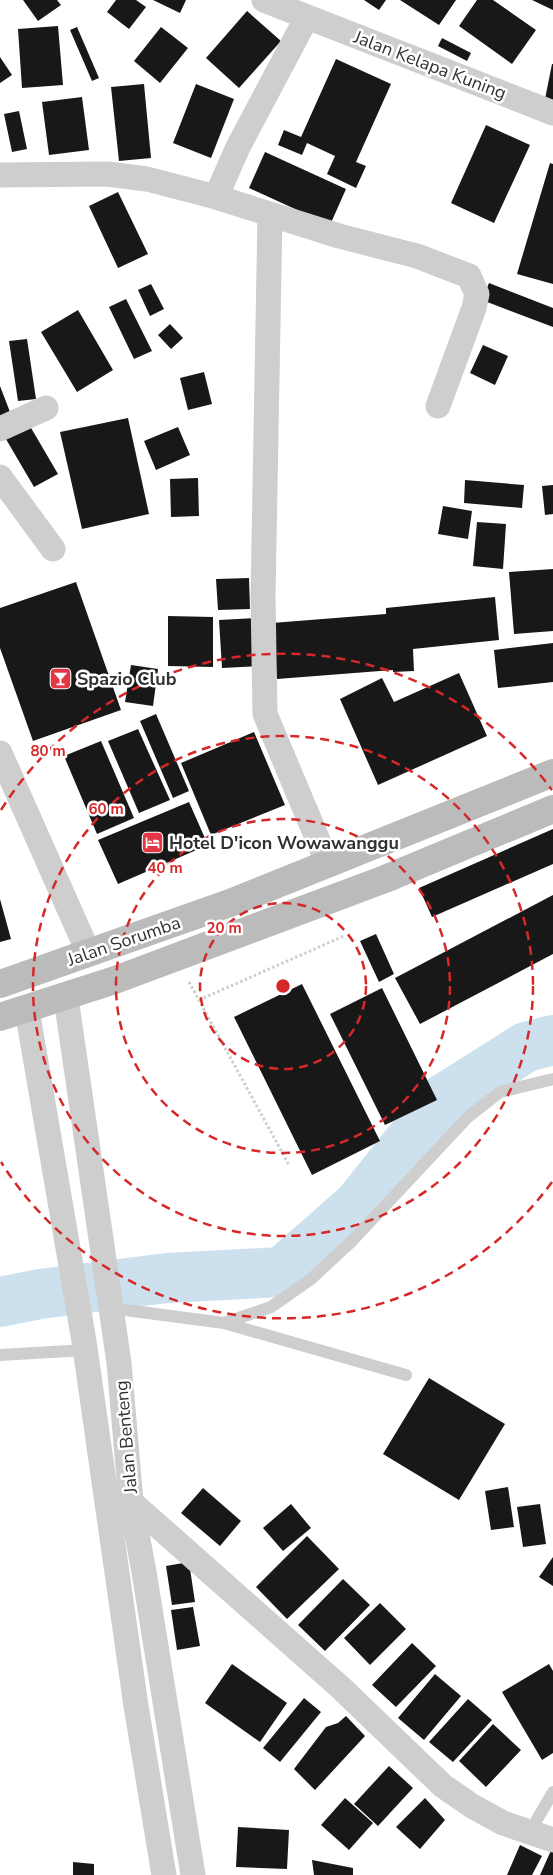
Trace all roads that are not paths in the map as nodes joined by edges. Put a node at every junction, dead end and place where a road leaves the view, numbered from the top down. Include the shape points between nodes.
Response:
1 (264, 0) edge
2 (307, 17) junction
3 (553, 113) edge
4 (0, 175) edge
5 (216, 197) junction
6 (270, 214) junction
7 (438, 406) dead end
8 (46, 408) dead end
9 (0, 429) edge
10 (0, 477) edge
11 (53, 549) dead end
12 (0, 753) edge
13 (553, 773) edge
14 (553, 809) edge
15 (328, 864) junction
16 (75, 926) junction
17 (89, 954) junction
18 (62, 962) junction
19 (0, 984) edge
20 (66, 998) junction
21 (27, 1010) junction
22 (0, 1017) edge
23 (553, 1079) edge
24 (109, 1302) junction
25 (224, 1322) junction
26 (86, 1350) junction
27 (0, 1355) edge
28 (406, 1375) dead end
29 (131, 1502) junction
30 (176, 1772) junction
31 (148, 1775) junction
32 (553, 1792) edge
33 (529, 1833) junction
34 (553, 1840) edge
35 (164, 1875) edge
36 (193, 1875) edge

1 - 2 street, Jalan Kelapa Kuning
2 - 3 street, Jalan Kelapa Kuning
2 - 5 street via 242,139
4 - 5 street via 107,174
5 - 6 street
6 - 7 street via 417,256 468,276 477,294 474,308
6 - 15 street via 263,597 265,714
8 - 9 street
10 - 11 street
12 - 16 street
13 - 15 street, Jalan Sorumba
14 - 20 street, Jalan Sorumba via 385,878
15 - 17 street, Jalan Sorumba
16 - 17 street
16 - 18 street
17 - 18 street, Jalan Sorumba
17 - 20 street
18 - 19 street, Jalan Sorumba
18 - 21 street
20 - 21 street, Jalan Sorumba
20 - 24 street, Jalan Benteng
21 - 22 street, Jalan Sorumba
21 - 26 street, Jalan Benteng
23 - 25 lane via 500,1092 468,1117 311,1279 271,1307
24 - 25 lane
24 - 29 street, Jalan Benteng via 120,1363
25 - 28 lane
26 - 27 lane
26 - 31 street, Jalan Benteng
29 - 30 street, Jalan Benteng
29 - 33 street via 340,1688 443,1786 503,1823
30 - 31 street
30 - 36 street, Jalan Benteng
31 - 35 street, Jalan Benteng
32 - 33 lane
33 - 34 street

